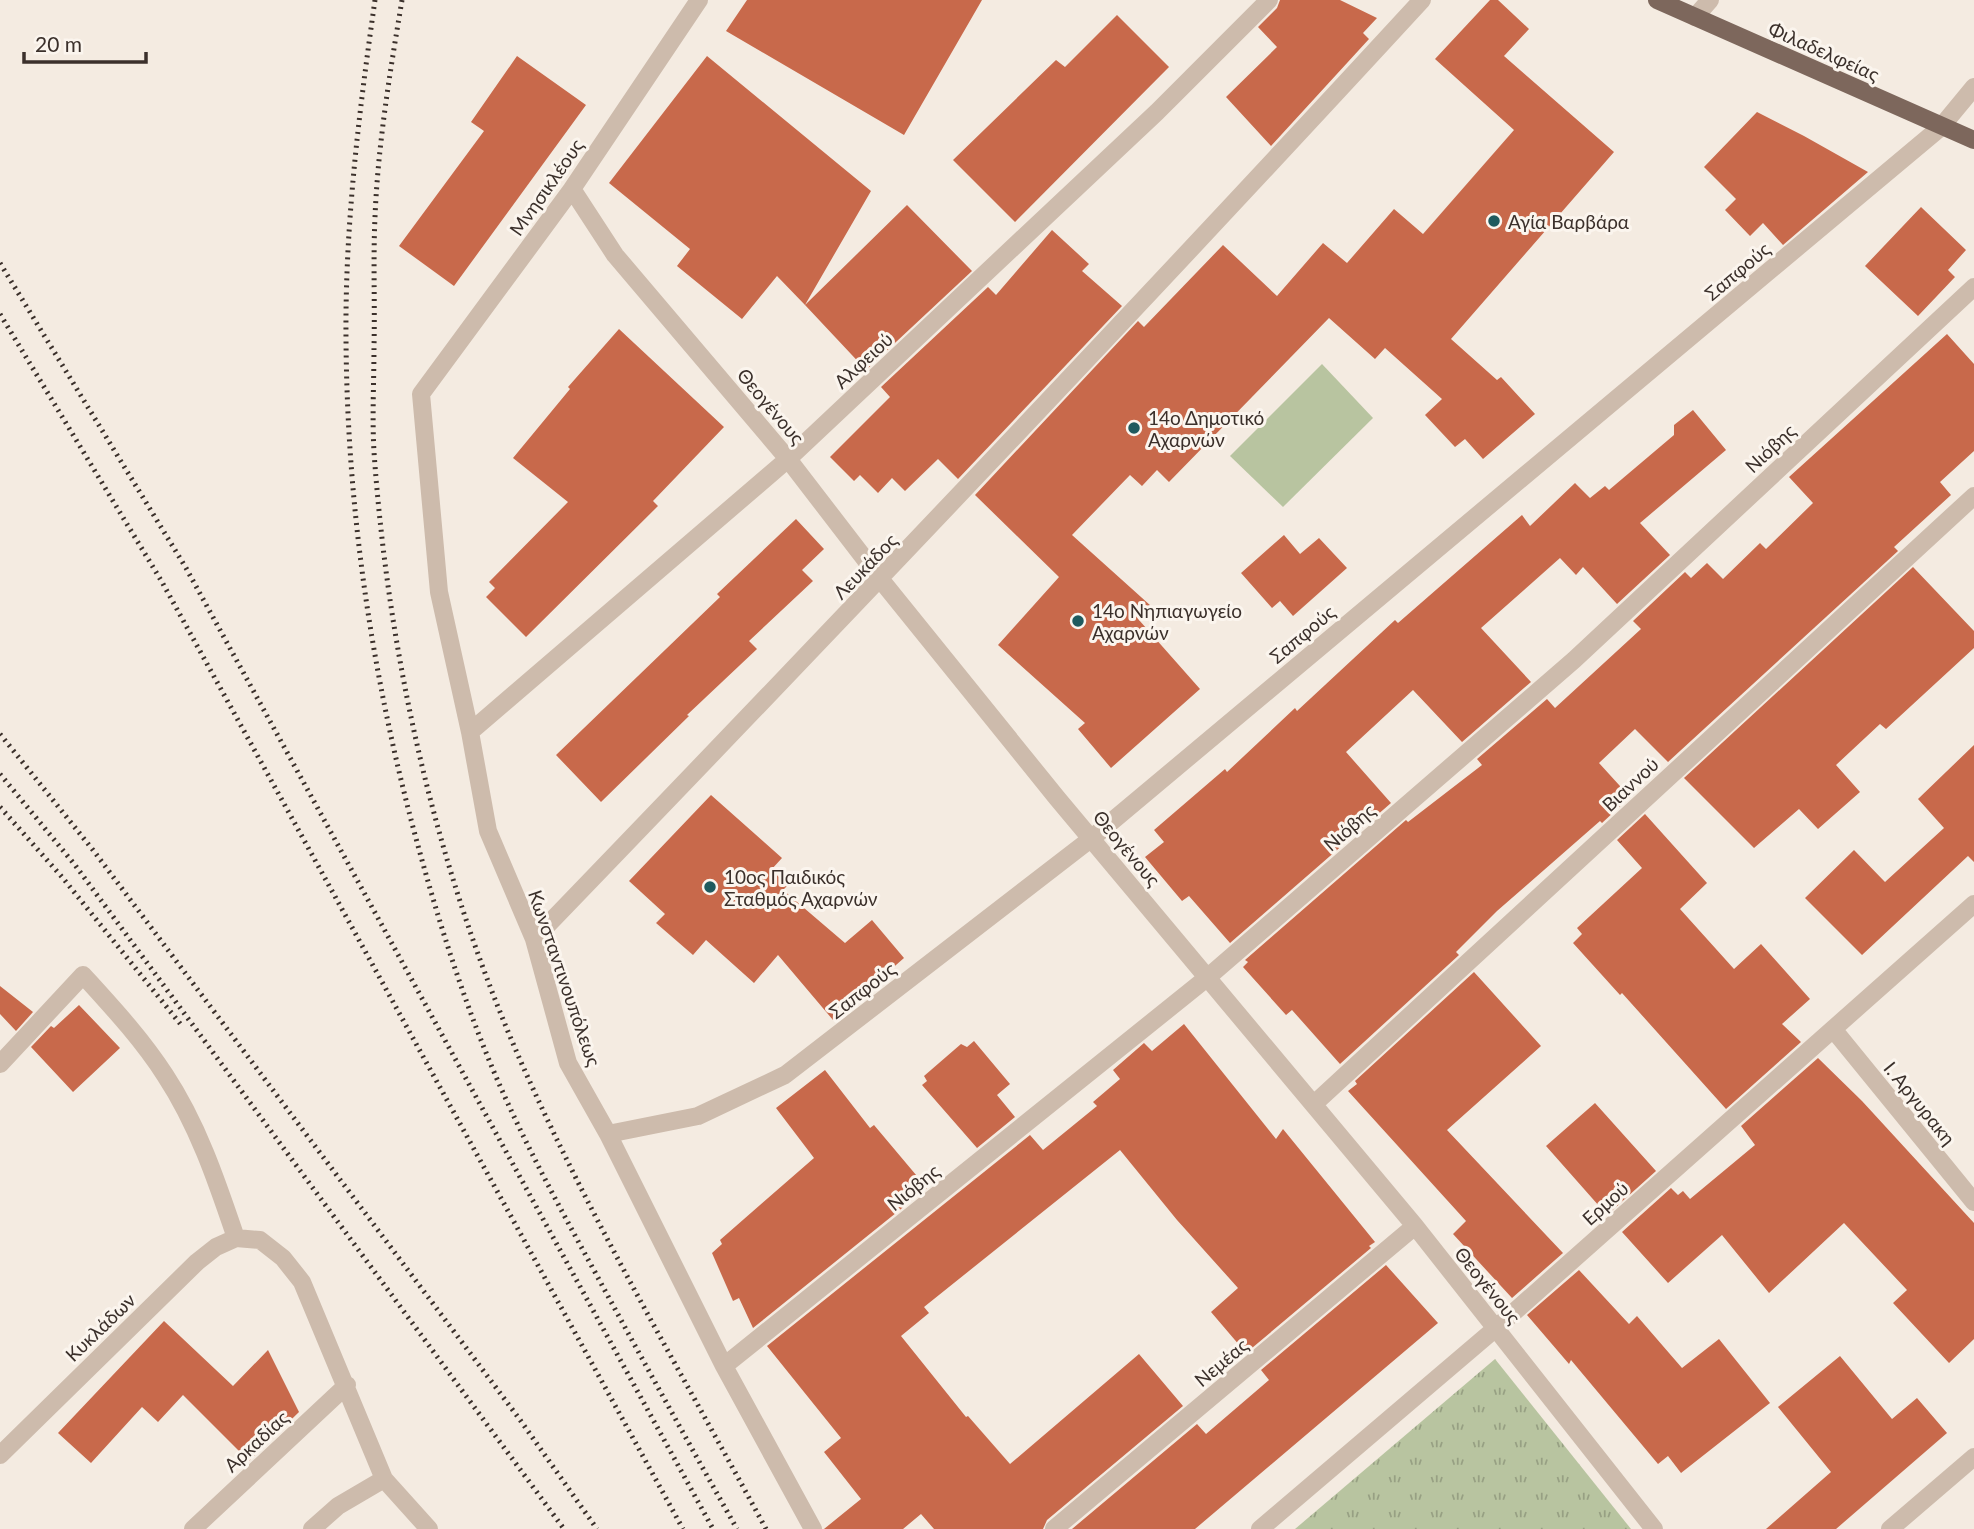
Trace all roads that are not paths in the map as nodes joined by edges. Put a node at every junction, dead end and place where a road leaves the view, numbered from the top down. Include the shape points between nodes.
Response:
1 (699, 0) edge
2 (1269, 0) edge
3 (1422, 0) edge
4 (1657, 0) edge
5 (1710, 0) edge
6 (1695, 17) junction
7 (1974, 87) edge
8 (1941, 127) junction
9 (1974, 140) edge
10 (572, 190) junction
11 (1974, 286) edge
12 (421, 394) joint
13 (788, 459) junction
14 (1974, 496) edge
15 (881, 580) junction
16 (470, 732) junction
17 (1092, 838) junction
18 (1974, 904) edge
19 (534, 939) junction
20 (1208, 977) junction
21 (1833, 1029) junction
22 (0, 1064) edge
23 (1314, 1104) junction
24 (608, 1133) junction
25 (1974, 1202) edge
26 (1415, 1226) junction
27 (236, 1238) junction
28 (1496, 1328) junction
29 (724, 1366) junction
30 (347, 1385) junction
31 (0, 1455) edge
32 (1974, 1457) edge
33 (384, 1479) junction
34 (194, 1529) edge
35 (312, 1529) edge
36 (429, 1529) edge
37 (813, 1529) edge
38 (1054, 1529) edge
39 (1260, 1529) edge
40 (1654, 1529) edge
41 (1891, 1529) edge

1 - 10 street, Μνησικλέους
2 - 13 street, Αλφειού via 1157,112
3 - 15 street, Λευκάδος
4 - 6 main road, Φιλαδελφείας
5 - 6 street
6 - 8 main road, Φιλαδελφείας
7 - 8 street, Σαπφούς
8 - 9 main road, Φιλαδελφείας
8 - 17 street, Σαπφούς
10 - 12 street, Μνησικλέους
10 - 13 street, Θεογένους via 615,255
11 - 20 street, Νιόβης via 1574,660
12 - 16 street, Κωνσταντινουπόλεως via 439,592
13 - 15 street, Θεογένους
13 - 16 street, Αλφειού
14 - 23 street, Βιαννού
15 - 17 street, Θεογένους
15 - 19 street, Λευκάδος
16 - 19 street, Κωνσταντινουπόλεως via 488,831
17 - 20 street, Θεογένους
17 - 24 street, Σαπφούς via 785,1075 698,1116
18 - 21 street, Ερμού
19 - 24 street, Κωνσταντινουπόλεως via 568,1063
20 - 23 street, Θεογένους
20 - 29 street, Νιόβης
21 - 25 street, Ι. Αργυρακη
21 - 28 street, Ερμού
22 - 27 street via 83,975 166,1076 210,1163
23 - 26 street, Θεογένους
24 - 29 street, Κωνσταντινουπόλεως
26 - 28 street, Θεογένους
26 - 38 street, Νεμέας
27 - 30 street via 260,1240 302,1282
27 - 31 street, Κυκλάδων via 197,1262
28 - 39 street, Ερμού
28 - 40 street, Θεογένους
29 - 37 street, Κωνσταντινουπόλεως
30 - 33 street
30 - 34 street, Αρκαδίας
32 - 41 street
33 - 35 street via 338,1506
33 - 36 street

